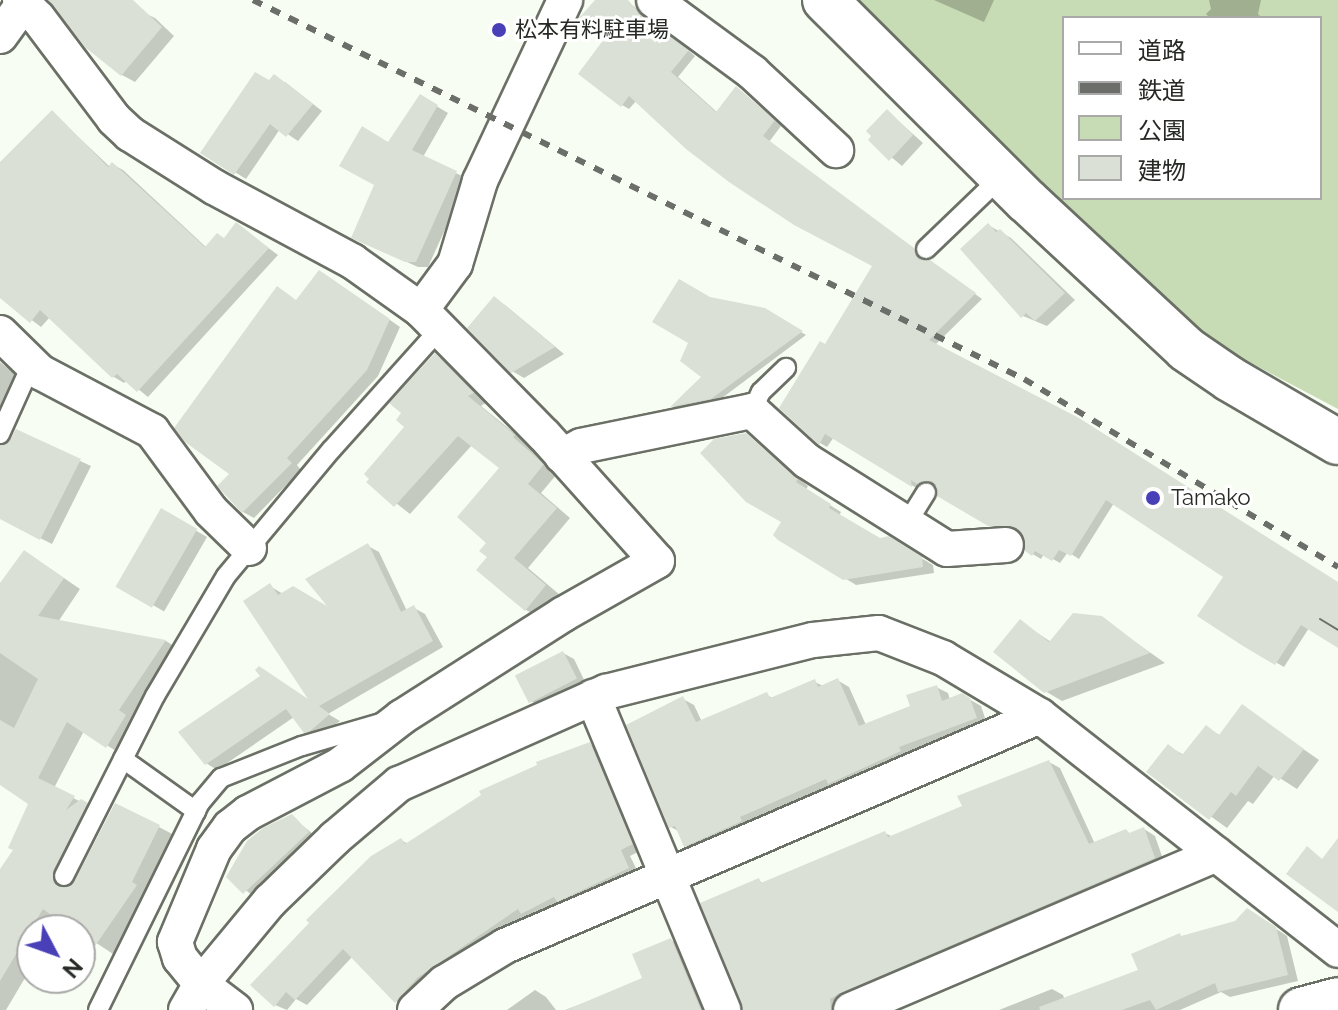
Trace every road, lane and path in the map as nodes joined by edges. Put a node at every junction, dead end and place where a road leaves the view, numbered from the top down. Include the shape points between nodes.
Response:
1 (565, 0) edge
2 (654, 0) edge
3 (825, 0) edge
4 (21, 3) edge
5 (0, 36) edge
6 (836, 150) dead end
7 (1002, 175) junction
8 (926, 249) dead end
9 (430, 321) junction
10 (0, 333) edge
11 (32, 363) junction
12 (786, 368) dead end
13 (752, 411) junction
14 (0, 434) edge
15 (1338, 442) edge
16 (562, 456) junction
17 (926, 492) dead end
18 (907, 523) junction
19 (1006, 545) dead end
20 (249, 548) junction
21 (593, 697) junction
22 (1040, 716) junction
23 (402, 717) junction
24 (123, 759) junction
25 (196, 811) junction
26 (1216, 854) junction
27 (669, 873) junction
28 (64, 876) dead end
29 (1338, 950) edge
30 (194, 997) edge
31 (1338, 1000) edge
32 (98, 1010) edge
33 (235, 1010) edge
34 (415, 1010) edge
35 (723, 1010) edge
36 (851, 1010) edge
37 (1301, 1010) edge

1 - 9 street via 485,169 455,264
2 - 6 street via 752,72
3 - 7 street
4 - 5 street
4 - 9 street via 130,134 214,187 352,261
7 - 8 lane
7 - 15 street via 1186,349
9 - 16 street
9 - 20 lane
10 - 11 street
11 - 14 lane
11 - 20 street via 152,431 211,511
12 - 13 lane via 761,392
13 - 16 street via 581,446
13 - 18 street via 807,461
16 - 23 street via 657,561
17 - 18 lane
18 - 19 street via 947,549
20 - 24 lane via 226,576
21 - 22 street via 725,659 813,640 879,633 943,658
21 - 27 street
21 - 30 street via 399,784 270,901
22 - 26 street
22 - 27 street
23 - 25 lane via 336,734 221,778
23 - 30 street via 340,765 230,827 214,849 175,942
24 - 25 lane
24 - 28 lane
25 - 32 lane
26 - 29 street
26 - 36 street
27 - 34 street via 505,946 444,983
27 - 35 street
30 - 33 street
31 - 37 street

